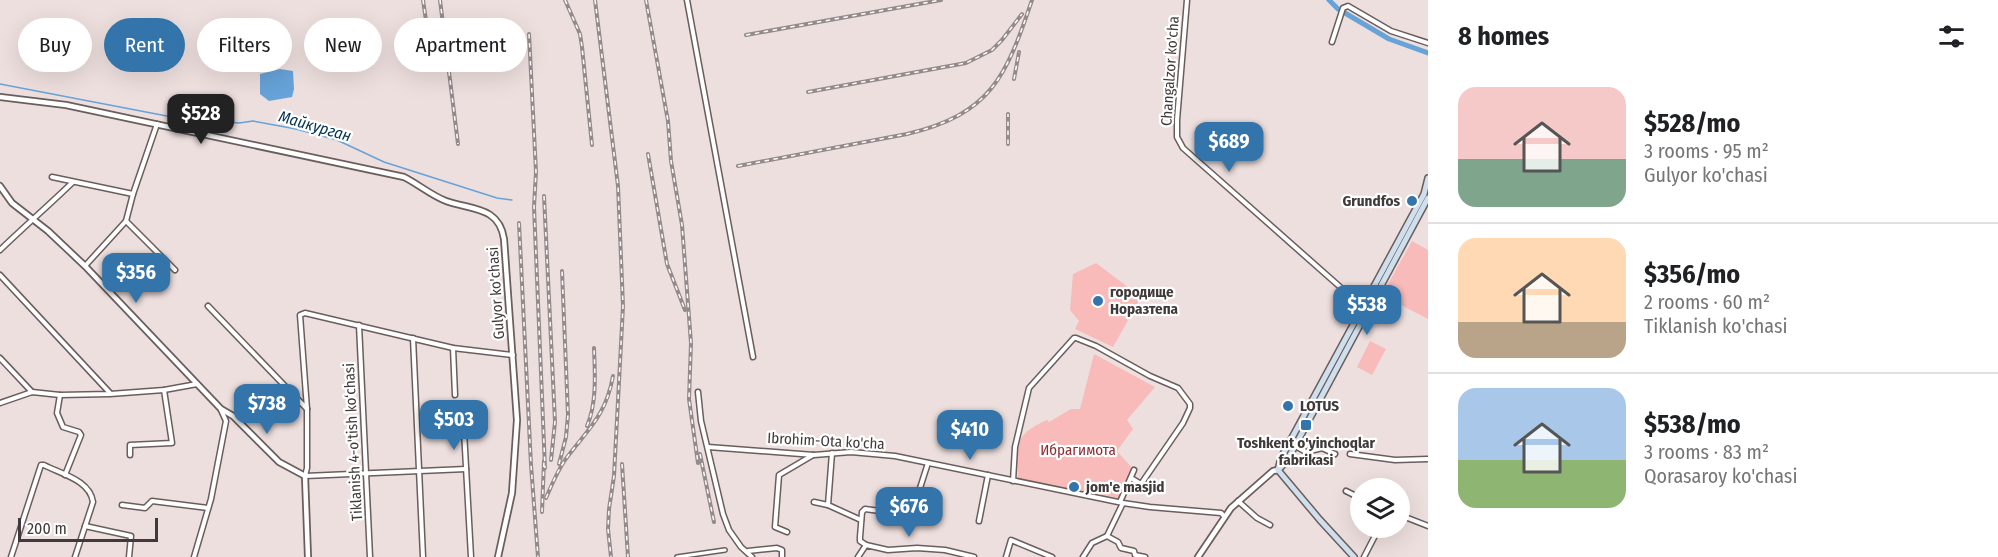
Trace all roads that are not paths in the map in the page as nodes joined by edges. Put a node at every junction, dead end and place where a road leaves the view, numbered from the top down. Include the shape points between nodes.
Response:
1 (687, 0) edge
2 (1186, 0) edge
3 (1332, 42) dead end
4 (1428, 43) edge
5 (0, 97) edge
6 (157, 124) junction
7 (52, 177) dead end
8 (1428, 178) edge
9 (0, 181) edge
10 (73, 182) junction
11 (1, 189) edge
12 (133, 194) junction
13 (1428, 198) edge
14 (33, 220) junction
15 (126, 221) junction
16 (0, 250) edge
17 (85, 266) junction
18 (175, 270) dead end
19 (0, 275) edge
20 (1368, 303) junction
21 (208, 306) dead end
22 (359, 325) junction
23 (412, 338) junction
24 (453, 348) junction
25 (513, 355) junction
26 (0, 357) edge
27 (753, 357) dead end
28 (197, 384) junction
29 (165, 390) junction
30 (32, 392) junction
31 (698, 392) dead end
32 (110, 394) junction
33 (60, 395) junction
34 (455, 395) dead end
35 (0, 403) edge
36 (221, 409) junction
37 (307, 409) junction
38 (464, 431) dead end
39 (1295, 446) junction
40 (708, 447) junction
41 (832, 453) junction
42 (1335, 454) dead end
43 (1350, 454) dead end
44 (130, 455) dead end
45 (814, 455) junction
46 (1428, 459) edge
47 (928, 463) junction
48 (466, 470) junction
49 (1134, 470) dead end
50 (1278, 470) junction
51 (420, 471) junction
52 (366, 473) junction
53 (988, 475) junction
54 (64, 476) junction
55 (305, 476) junction
56 (1131, 478) junction
57 (1013, 481) junction
58 (920, 488) dead end
59 (1346, 491) dead end
60 (1350, 493) edge
61 (1237, 500) junction
62 (814, 502) dead end
63 (1121, 502) junction
64 (122, 505) dead end
65 (828, 505) junction
66 (208, 508) junction
67 (1224, 516) junction
68 (932, 518) dead end
69 (1410, 519) edge
70 (861, 520) junction
71 (979, 521) dead end
72 (1270, 525) dead end
73 (85, 526) junction
74 (1428, 526) edge
75 (787, 532) dead end
76 (1107, 536) junction
77 (1374, 538) edge
78 (866, 545) junction
79 (917, 548) junction
80 (724, 550) dead end
81 (747, 551) junction
82 (11, 557) edge
83 (75, 557) edge
84 (129, 557) edge
85 (194, 557) edge
86 (308, 557) edge
87 (370, 557) edge
88 (423, 557) edge
89 (471, 557) edge
90 (498, 557) edge
91 (677, 557) edge
92 (752, 557) edge
93 (782, 557) edge
94 (858, 557) edge
95 (918, 557) edge
96 (974, 557) edge
97 (1006, 557) edge
98 (1052, 557) edge
99 (1083, 557) edge
100 (1145, 557) edge
101 (1198, 557) edge
102 (1353, 557) edge
103 (1364, 557) edge

1 - 27 street
2 - 20 street, Changalzor ko'cha via 1177,120 1177,137 1183,148 1347,293
3 - 4 street via 1343,8 1348,6 1391,31
5 - 6 street, Gulyor ko'chasi via 49,102
6 - 12 street
6 - 25 street, Gulyor ko'chasi via 404,177 445,201 474,207 496,219 504,239
7 - 10 street
8 - 20 main road via 1424,194
9 - 11 street
10 - 12 street
10 - 14 street
11 - 14 street
12 - 15 street
13 - 20 main road
14 - 16 street
14 - 17 street
15 - 17 street
15 - 18 street
17 - 28 street
19 - 32 street
20 - 39 main road
20 - 50 main road via 1281,458
21 - 37 street
22 - 23 street
22 - 37 street via 300,315
22 - 52 street, Tiklanish 4-o'tish ko‘chasi
23 - 24 street
23 - 51 street
24 - 25 street
24 - 34 street
25 - 90 street, Gulyor ko'chasi via 517,420 512,493
26 - 30 street
28 - 29 street
28 - 36 street
29 - 32 street
29 - 44 street via 172,443 130,445
30 - 33 street
30 - 35 street
31 - 40 street
32 - 33 street
33 - 54 street via 57,413 63,427 81,435
36 - 55 street via 279,462
36 - 66 street via 226,421
37 - 55 street
38 - 48 street
39 - 42 street via 1306,452 1322,448
39 - 50 main road
40 - 45 street, Ibrohim-Ota ko'cha
40 - 81 street via 726,522
41 - 45 street, Ibrohim-Ota ko'cha
41 - 47 street, Ibrohim-Ota ko'cha via 895,456
41 - 65 street
43 - 46 street via 1395,460
45 - 75 street via 779,475 775,527
47 - 53 street, Ibrohim-Ota ko'cha
47 - 58 street
48 - 51 street
48 - 89 street
49 - 56 street
50 - 61 street
50 - 102 main road
51 - 52 street
51 - 88 street
52 - 55 street
52 - 87 street, Tiklanish 4-o'tish ko‘chasi
53 - 57 street, Ibrohim-Ota ko'cha
53 - 71 street
54 - 73 street via 82,483 92,497
54 - 82 street via 40,465
55 - 86 street
56 - 57 street via 1141,484 1183,423 1190,404 1178,388 1074,338 1029,387 1015,447
56 - 63 street
57 - 63 street, Ibrohim-Ota ko'cha
59 - 60 street
61 - 67 street
61 - 72 street
62 - 65 street
63 - 67 street, Ibrohim-Ota ko'cha
63 - 76 street
64 - 66 street via 145,508 152,501
65 - 70 street
66 - 85 street
67 - 101 street
68 - 70 street via 865,509
69 - 74 street
70 - 78 street via 860,541
73 - 83 street
73 - 84 street via 131,536
76 - 99 street via 1092,543
76 - 100 street via 1121,548
77 - 103 street
78 - 79 street via 888,550
78 - 94 street
79 - 95 street
79 - 96 street
80 - 91 street
81 - 92 street
81 - 93 street via 781,548
97 - 98 street via 1011,540

